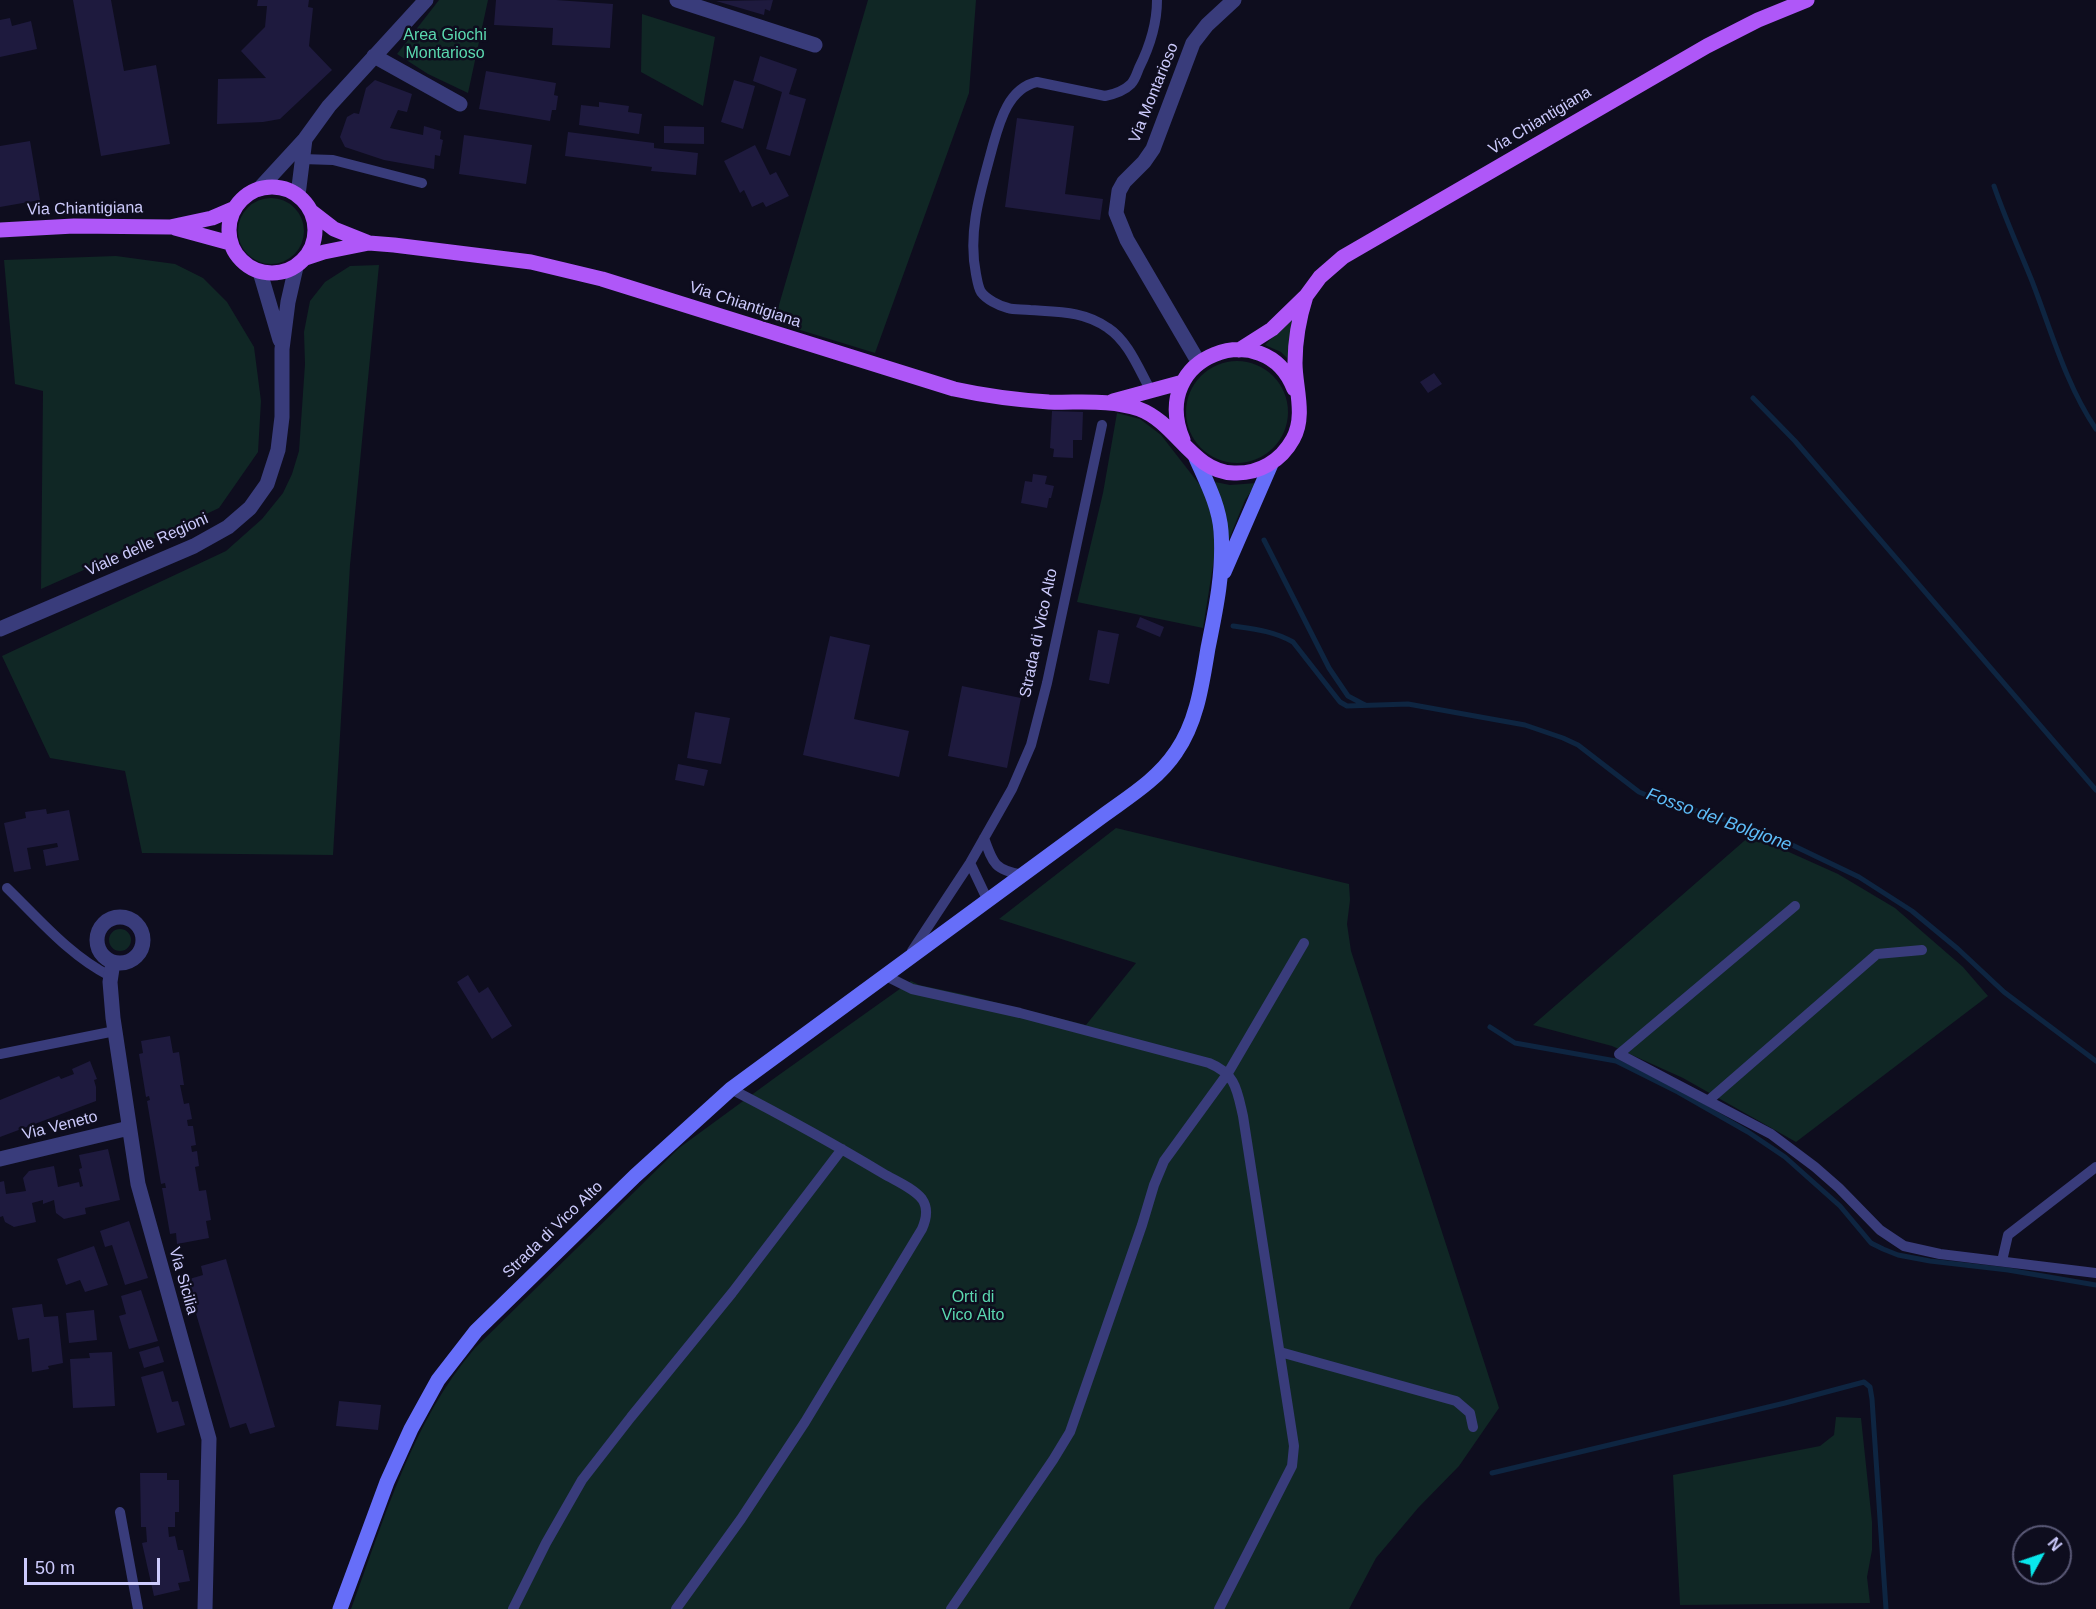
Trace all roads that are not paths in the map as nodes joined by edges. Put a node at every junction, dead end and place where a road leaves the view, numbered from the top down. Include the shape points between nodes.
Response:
1 (426, 0) edge
2 (677, 0) edge
3 (1157, 0) edge
4 (1234, 0) edge
5 (1807, 0) edge
6 (815, 45) dead end
7 (374, 56) junction
8 (460, 104) dead end
9 (305, 139) junction
10 (302, 159) junction
11 (422, 183) dead end
12 (259, 189) junction
13 (298, 195) junction
14 (233, 209) junction
15 (312, 212) junction
16 (170, 227) junction
17 (0, 230) edge
18 (230, 243) junction
19 (369, 243) junction
20 (301, 262) junction
21 (260, 272) junction
22 (1306, 296) junction
23 (282, 349) junction
24 (1239, 350) junction
25 (1199, 363) junction
26 (1183, 382) junction
27 (1151, 391) junction
28 (1298, 400) junction
29 (1108, 402) junction
30 (1102, 425) dead end
31 (1186, 445) junction
32 (1196, 458) junction
33 (1271, 464) junction
34 (1221, 580) junction
35 (0, 629) edge
36 (984, 838) junction
37 (970, 863) junction
38 (1023, 875) junction
39 (7, 888) dead end
40 (988, 902) junction
41 (1795, 906) dead end
42 (1304, 944) dead end
43 (1922, 950) dead end
44 (902, 964) junction
45 (112, 969) joint
46 (886, 976) junction
47 (115, 1031) junction
48 (0, 1054) edge
49 (1228, 1073) junction
50 (731, 1089) junction
51 (1709, 1100) junction
52 (129, 1128) junction
53 (842, 1149) junction
54 (0, 1159) edge
55 (2096, 1167) edge
56 (2002, 1260) junction
57 (2096, 1273) edge
58 (1280, 1352) junction
59 (1473, 1427) dead end
60 (120, 1512) dead end
61 (200, 1608) edge
62 (138, 1609) edge
63 (340, 1609) edge
64 (513, 1609) edge
65 (676, 1609) edge
66 (951, 1609) edge
67 (1219, 1609) edge

1 - 7 street
2 - 6 street
3 - 27 lane via 1157,18 1148,49 1132,83 1125,89 1105,96 1029,83 1008,104 973,226 972,257 981,292 991,301 1008,309 1079,314 1111,329 1123,342
4 - 25 street, Via Montarioso via 1193,42 1153,149 1117,196 1116,213 1122,230
5 - 22 main road, Via Chiantigiana via 1707,45 1343,257
7 - 8 street
7 - 9 street
9 - 10 street
9 - 12 street
10 - 11 lane via 333,160
10 - 13 street
12 - 13 main road via 272,186
12 - 14 main road, Via Chiantigiana
13 - 15 main road, Via Chiantigiana
14 - 16 main road, Via Chiantigiana
14 - 18 main road
15 - 19 main road, Via Chiantigiana via 334,229
15 - 20 main road via 315,236 312,248
16 - 17 main road, Via Chiantigiana
16 - 18 main road, Via Chiantigiana
18 - 21 main road via 247,266
19 - 20 main road, Via Chiantigiana via 324,252
19 - 29 main road, Via Chiantigiana via 493,256 569,270 979,394
20 - 21 main road, Via Chiantigiana via 284,272
20 - 23 street, Viale delle Regioni via 288,302
21 - 23 street, Viale delle Regioni
22 - 24 main road, Via Chiantigiana via 1272,329
22 - 28 main road, Via Chiantigiana via 1295,353
23 - 35 street, Viale delle Regioni via 281,429 276,460 267,484 245,513 194,546
24 - 25 main road, Via Chiantigiana via 1218,353
24 - 28 main road, Via Chiantigiana via 1260,354 1278,364 1291,380
25 - 26 main road, Via Chiantigiana
26 - 27 main road, Via Chiantigiana
26 - 31 main road, Via Chiantigiana via 1176,403 1177,425
27 - 29 main road, Via Chiantigiana
28 - 33 main road, Via Chiantigiana via 1295,436
29 - 31 main road, Via Chiantigiana via 1149,413
30 - 36 lane, Strada di Vico Alto via 1036,728 1024,764
31 - 32 main road, Via Chiantigiana
32 - 33 main road, Via Chiantigiana via 1213,469 1233,474
32 - 34 street, Strada di Vico Alto via 1219,517
33 - 34 street, Strada di Vico Alto
34 - 38 street, Strada di Vico Alto via 1198,702 1177,751 1146,784
36 - 37 lane, Strada di Vico Alto
36 - 38 lane via 998,868
37 - 40 lane
37 - 44 lane, Strada di Vico Alto
38 - 40 street, Strada di Vico Alto
39 - 45 lane via 91,965
40 - 44 street, Strada di Vico Alto
41 - 51 lane via 1619,1054
42 - 49 lane
43 - 51 lane via 1877,954
44 - 46 street, Strada di Vico Alto
45 - 47 street, Via Sicilia
46 - 49 lane via 912,989 1020,1012 1209,1063
46 - 50 street, Strada di Vico Alto
47 - 48 lane
47 - 52 street, Via Sicilia
49 - 58 lane via 1243,1116
49 - 66 lane via 1173,1146 1159,1172 1070,1432
50 - 53 lane
50 - 63 street, Strada di Vico Alto via 635,1176 458,1352 411,1429
51 - 56 lane via 1771,1134 1815,1167 1895,1241 1940,1254
52 - 54 street, Via Veneto
52 - 61 street, Via Sicilia via 140,1194 209,1439
53 - 64 lane via 582,1480
53 - 65 lane via 918,1195 926,1209 925,1222 805,1422
55 - 56 lane via 2008,1235
56 - 57 lane
58 - 59 lane via 1456,1401 1470,1413
58 - 67 lane via 1294,1446 1292,1466
60 - 62 lane

